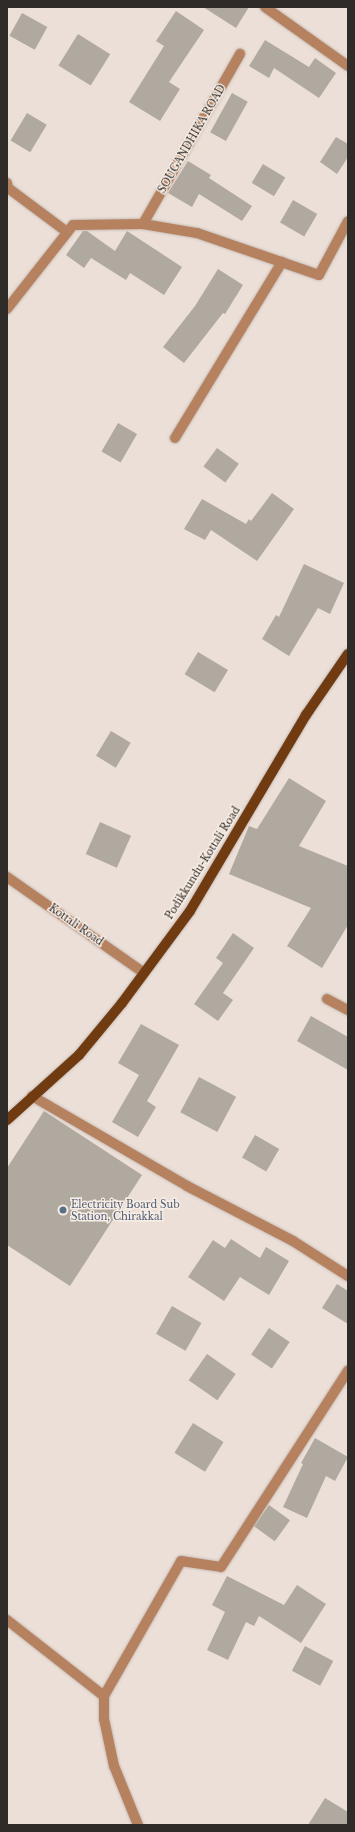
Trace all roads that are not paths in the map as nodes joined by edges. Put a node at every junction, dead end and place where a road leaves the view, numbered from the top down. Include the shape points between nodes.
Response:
1 (265, 7) edge
2 (240, 54) dead end
3 (348, 66) edge
4 (7, 182) edge
5 (348, 221) edge
6 (143, 224) junction
7 (67, 232) junction
8 (282, 262) junction
9 (7, 309) edge
10 (174, 438) dead end
11 (348, 654) edge
12 (7, 877) edge
13 (144, 973) junction
14 (328, 999) dead end
15 (348, 1010) edge
16 (32, 1096) junction
17 (7, 1120) edge
18 (348, 1276) edge
19 (348, 1371) edge
20 (7, 1620) edge
21 (104, 1696) junction
22 (138, 1825) edge

1 - 3 street
2 - 6 street, SOUGANDHIKA ROAD
4 - 7 street via 8,188
5 - 8 street via 319,275
6 - 7 street via 73,225
6 - 8 street via 197,233
7 - 9 street
8 - 10 street
11 - 13 main road, Podikkundu-Kottali Road via 306,715 190,911
12 - 13 street, Kottali Road
13 - 16 main road, Podikkundu-Kottali Road via 79,1055
14 - 15 street
16 - 17 main road, Podikkundu-Kottali Road
16 - 18 street via 187,1186 293,1241
19 - 21 street via 220,1567 181,1561
20 - 21 street
21 - 22 street via 104,1719 114,1766

